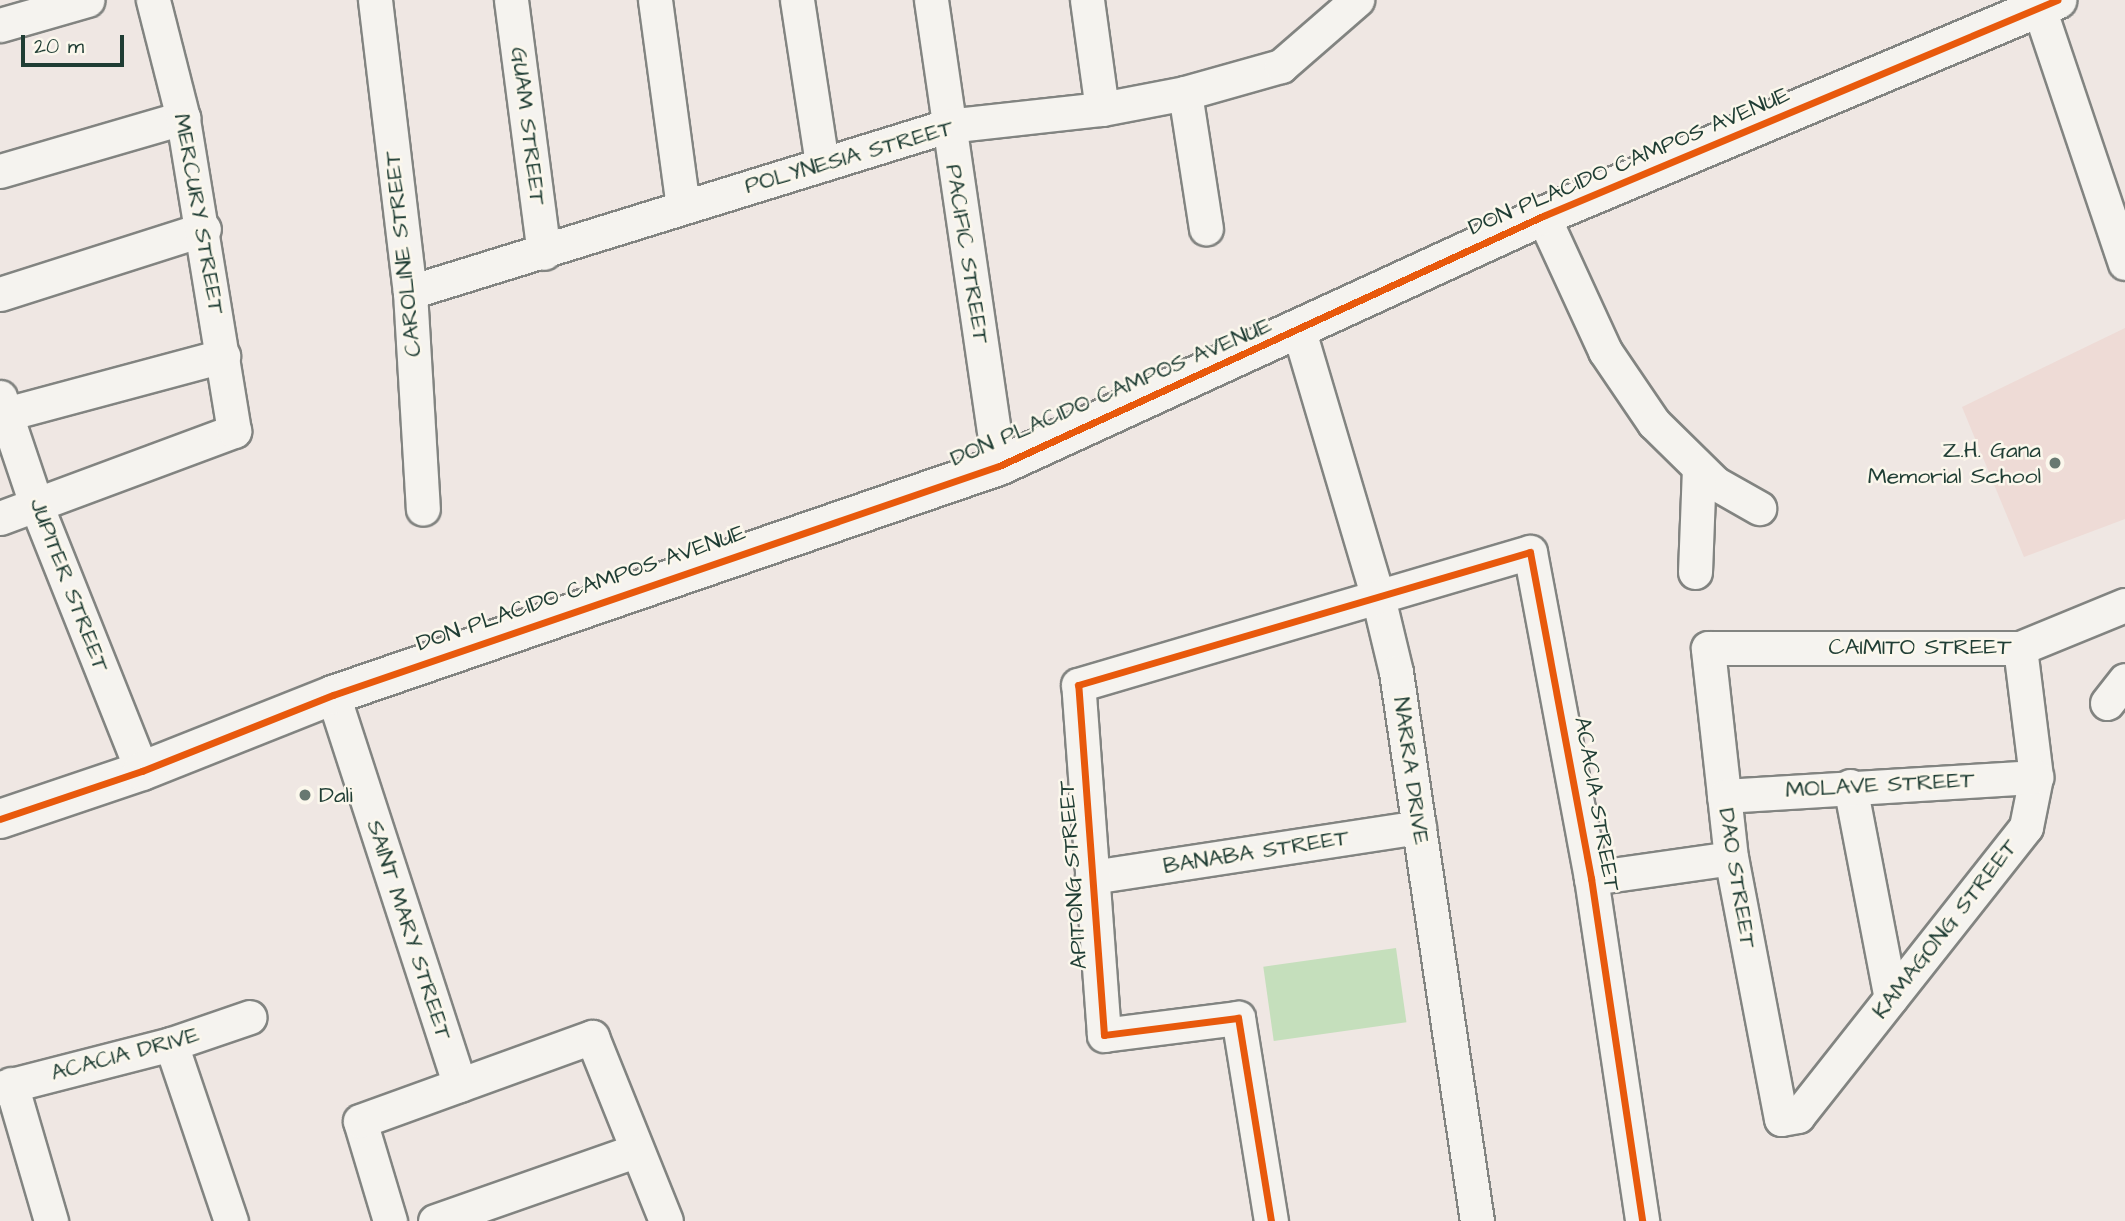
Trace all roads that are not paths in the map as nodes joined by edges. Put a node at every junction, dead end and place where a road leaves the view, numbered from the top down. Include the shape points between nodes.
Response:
1 (87, 0) edge
2 (153, 0) edge
3 (375, 0) edge
4 (511, 0) edge
5 (656, 0) edge
6 (797, 0) edge
7 (931, 0) edge
8 (1087, 0) edge
9 (1357, 0) edge
10 (2048, 4) edge
11 (0, 25) edge
12 (1185, 93) junction
13 (1102, 108) junction
14 (183, 118) junction
15 (947, 126) junction
16 (822, 164) junction
17 (0, 171) edge
18 (683, 206) junction
19 (1543, 216) junction
20 (1206, 228) dead end
21 (204, 229) junction
22 (544, 253) junction
23 (2125, 263) edge
24 (410, 292) junction
25 (0, 295) edge
26 (1299, 331) junction
27 (223, 356) junction
28 (3, 406) edge
29 (999, 466) junction
30 (1699, 469) junction
31 (37, 507) junction
32 (1759, 508) dead end
33 (423, 509) dead end
34 (0, 517) edge
35 (1695, 572) dead end
36 (1378, 597) junction
37 (2125, 605) edge
38 (1708, 648) joint
39 (2020, 648) junction
40 (333, 695) junction
41 (142, 771) junction
42 (2036, 777) junction
43 (1850, 786) junction
44 (1724, 796) junction
45 (0, 819) edge
46 (1419, 827) junction
47 (1731, 858) junction
48 (1092, 877) junction
49 (1591, 878) junction
50 (1891, 998) junction
51 (250, 1017) dead end
52 (171, 1044) junction
53 (460, 1085) junction
54 (6, 1086) edge
55 (1776, 1107) joint
56 (635, 1151) junction
57 (51, 1221) edge
58 (231, 1221) edge
59 (390, 1221) edge
60 (435, 1221) edge
61 (666, 1221) edge
62 (1271, 1221) edge
63 (1477, 1221) edge
64 (1642, 1221) edge

1 - 11 street
2 - 14 street, MERCURY STREET
3 - 24 street, CAROLINE STREET
4 - 22 street, GUAM STREET
5 - 18 street
6 - 16 street
7 - 15 street, PACIFIC STREET
8 - 13 street
9 - 12 street, POLYNESIA STREET via 1282,65
10 - 19 main road, DON PLACIDO CAMPOS AVENUE
10 - 23 street
12 - 13 street, POLYNESIA STREET
12 - 20 street
13 - 15 street, POLYNESIA STREET
14 - 17 street
14 - 21 street, MERCURY STREET
15 - 16 street, POLYNESIA STREET
15 - 29 street, PACIFIC STREET
16 - 18 street, POLYNESIA STREET
18 - 22 street, POLYNESIA STREET
19 - 26 main road, DON PLACIDO CAMPOS AVENUE
19 - 30 street via 1605,351 1654,423
21 - 25 street
21 - 27 street, MERCURY STREET
22 - 24 street, POLYNESIA STREET
24 - 33 street, CAROLINE STREET
26 - 29 main road, DON PLACIDO CAMPOS AVENUE
26 - 36 street, NARRA DRIVE
27 - 28 street
27 - 31 street, MERCURY STREET via 234,431
28 - 31 street, JUPITER STREET
29 - 40 main road, DON PLACIDO CAMPOS AVENUE
30 - 32 street
30 - 35 street
31 - 34 street
31 - 41 street, JUPITER STREET
36 - 46 street, NARRA DRIVE via 1396,672
36 - 48 street, APITONG STREET via 1078,685
36 - 49 street, ACACIA STREET via 1530,552
37 - 39 street, CAIMITO STREET
38 - 39 street, CAIMITO STREET
38 - 44 street, DAO STREET
39 - 42 street, KAMAGONG STREET
40 - 41 main road, DON PLACIDO CAMPOS AVENUE
40 - 53 street, SAINT MARY STREET
41 - 45 main road, DON PLACIDO CAMPOS AVENUE
42 - 43 street, MOLAVE STREET
42 - 50 street, KAMAGONG STREET via 2025,827
43 - 44 street, MOLAVE STREET
43 - 50 street
44 - 47 street, DAO STREET
46 - 48 street, BANABA STREET
46 - 63 street, NARRA DRIVE
47 - 49 street
47 - 55 street, DAO STREET
48 - 62 street, APITONG STREET via 1104,1035 1238,1018
49 - 64 street, ACACIA STREET
50 - 55 street, KAMAGONG STREET via 1798,1116 1781,1119
51 - 52 street, ACACIA DRIVE
52 - 54 street, ACACIA DRIVE
52 - 58 street
53 - 56 street via 592,1037
53 - 59 street via 360,1121
54 - 57 street
56 - 60 street
56 - 61 street

